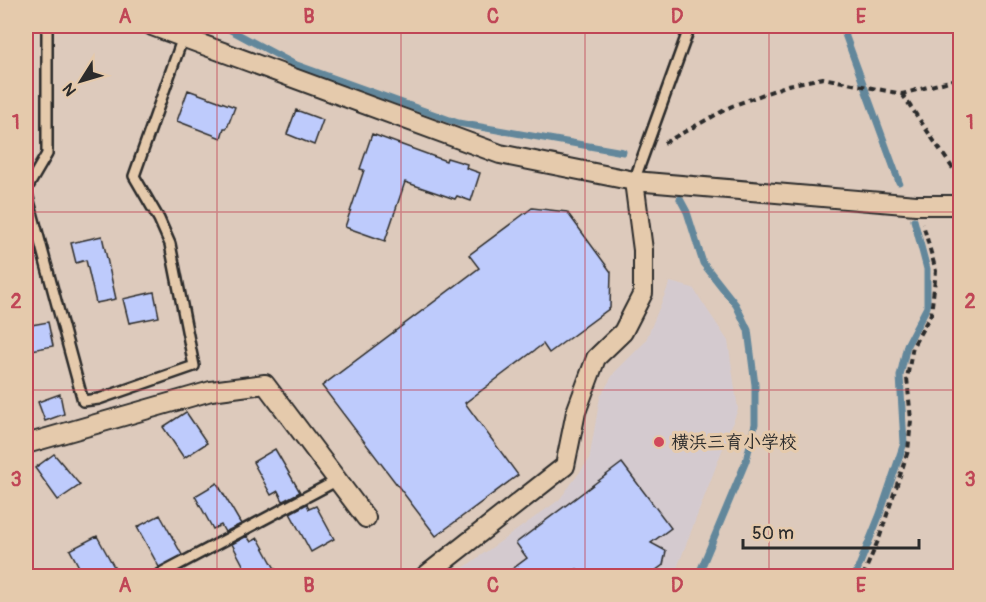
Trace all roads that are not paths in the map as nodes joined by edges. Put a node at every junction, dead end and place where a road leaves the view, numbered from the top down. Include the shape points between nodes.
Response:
1 (47, 26) edge
2 (152, 26) edge
3 (690, 26) edge
4 (183, 37) junction
5 (634, 181) junction
6 (960, 206) edge
7 (26, 444) edge
8 (336, 481) junction
9 (366, 518) dead end
10 (157, 576) edge
11 (424, 576) edge

1 - 4 lane via 47,154 26,190 83,401 194,366 170,244 134,176
2 - 4 street
3 - 5 lane
4 - 5 street via 500,154
5 - 6 street
5 - 11 street via 643,250 643,293 623,332 596,358 576,412 565,466
7 - 8 street via 211,391 265,384
8 - 9 street
8 - 10 lane

